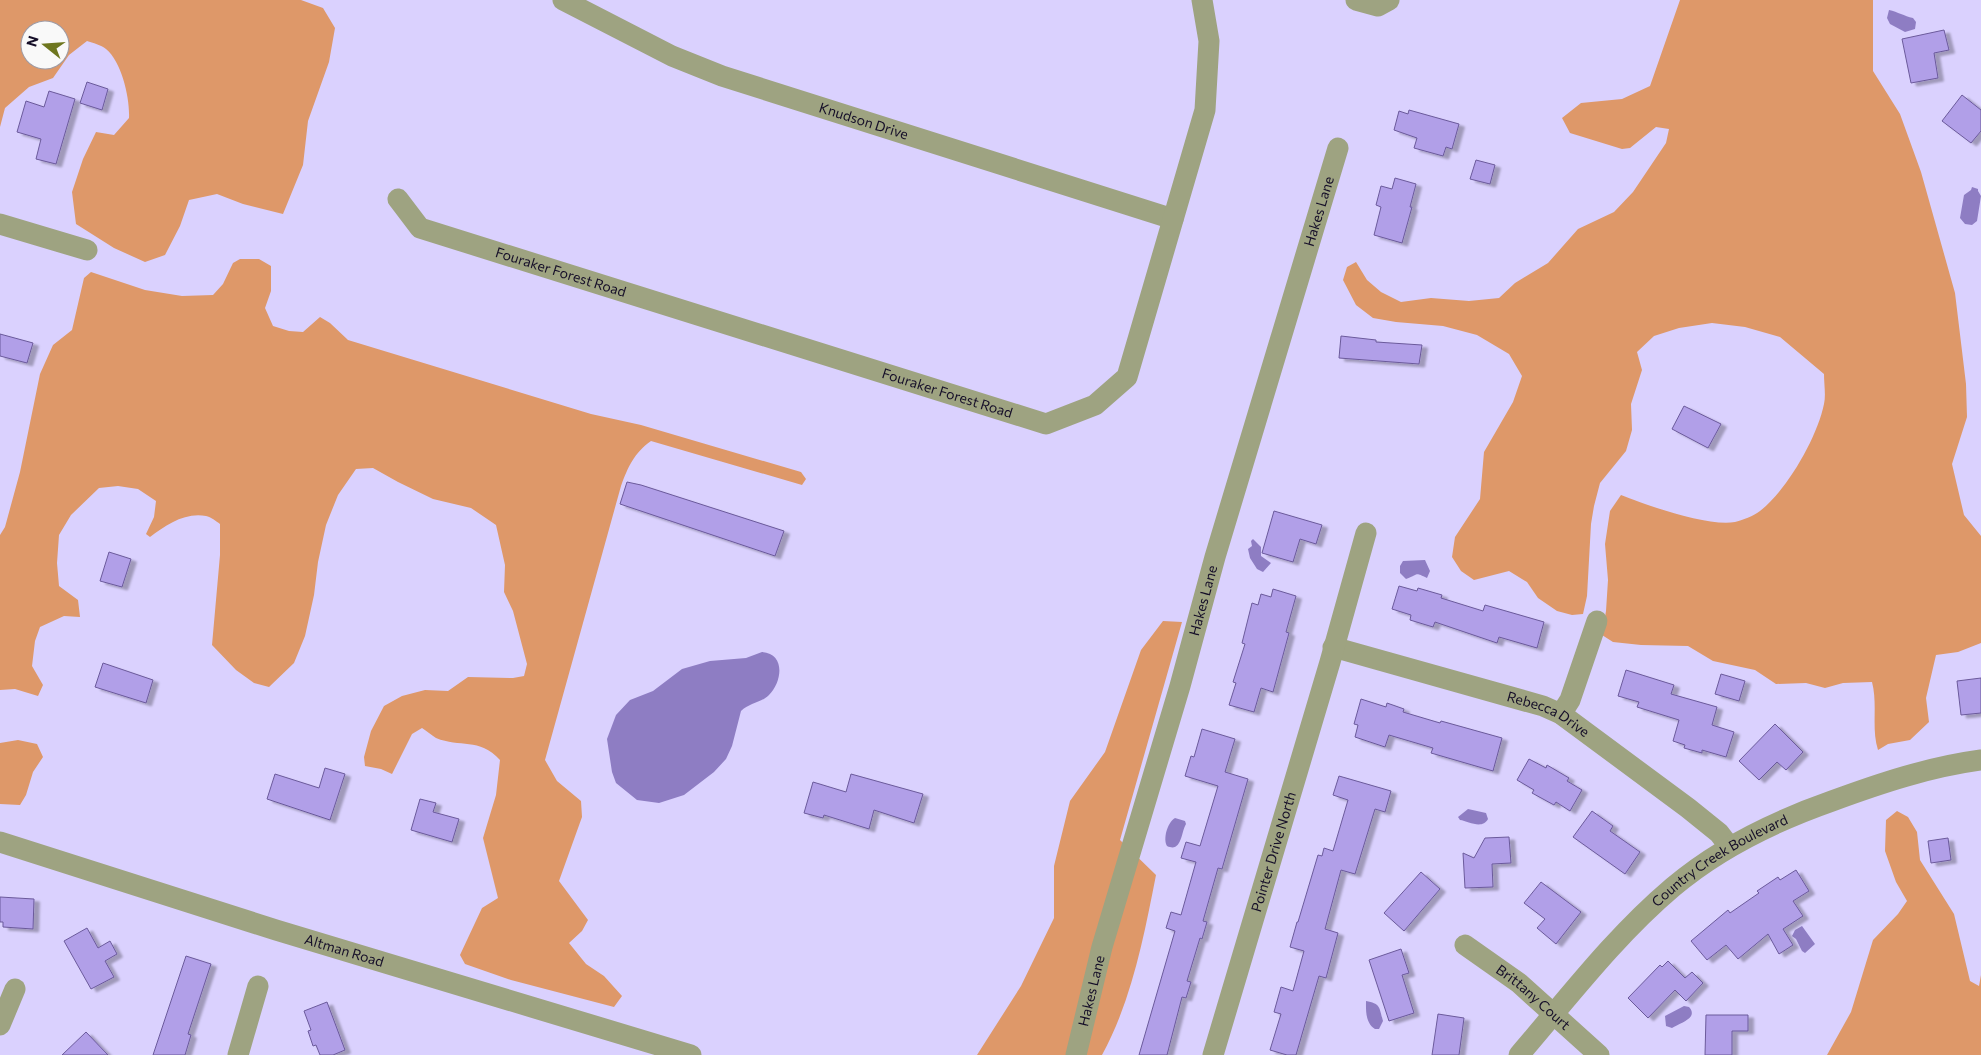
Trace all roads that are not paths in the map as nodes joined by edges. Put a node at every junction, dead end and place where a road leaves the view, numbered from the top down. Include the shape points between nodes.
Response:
1 (563, 0) edge
2 (1202, 0) edge
3 (1356, 0) edge
4 (1389, 0) edge
5 (1338, 148) dead end
6 (398, 199) dead end
7 (1173, 219) junction
8 (0, 224) edge
9 (87, 250) dead end
10 (1366, 533) dead end
11 (1597, 621) dead end
12 (1334, 647) junction
13 (1561, 714) junction
14 (1981, 760) edge
15 (0, 842) edge
16 (1729, 846) junction
17 (1465, 945) dead end
18 (258, 986) dead end
19 (15, 989) dead end
20 (1554, 1014) junction
21 (0, 1025) edge
22 (238, 1055) edge
23 (691, 1055) edge
24 (1076, 1055) edge
25 (1213, 1055) edge
26 (1519, 1055) edge
27 (1599, 1055) edge

1 - 7 street, Knudson Drive via 672,56 722,76
2 - 7 street, Fouraker Forest Road via 1209,41 1205,110
3 - 4 street via 1378,6
5 - 24 street, Hakes Lane via 1102,947
6 - 7 street, Fouraker Forest Road via 420,228 1046,424 1094,405 1126,377
8 - 9 street
10 - 12 street, Pointer Drive North
11 - 13 street via 1570,700
12 - 13 street, Rebecca Drive via 1543,706
12 - 25 street, Pointer Drive North
13 - 16 street, Rebecca Drive via 1688,808 1719,833
14 - 16 street, Country Creek Boulevard via 1949,764 1864,788 1809,808
15 - 23 street, Altman Road via 276,930
16 - 20 street, Country Creek Boulevard via 1673,887 1647,911
17 - 20 street, Brittany Court via 1519,983
18 - 22 street
19 - 21 street
20 - 26 street, Country Creek Boulevard
20 - 27 street, Brittany Court

